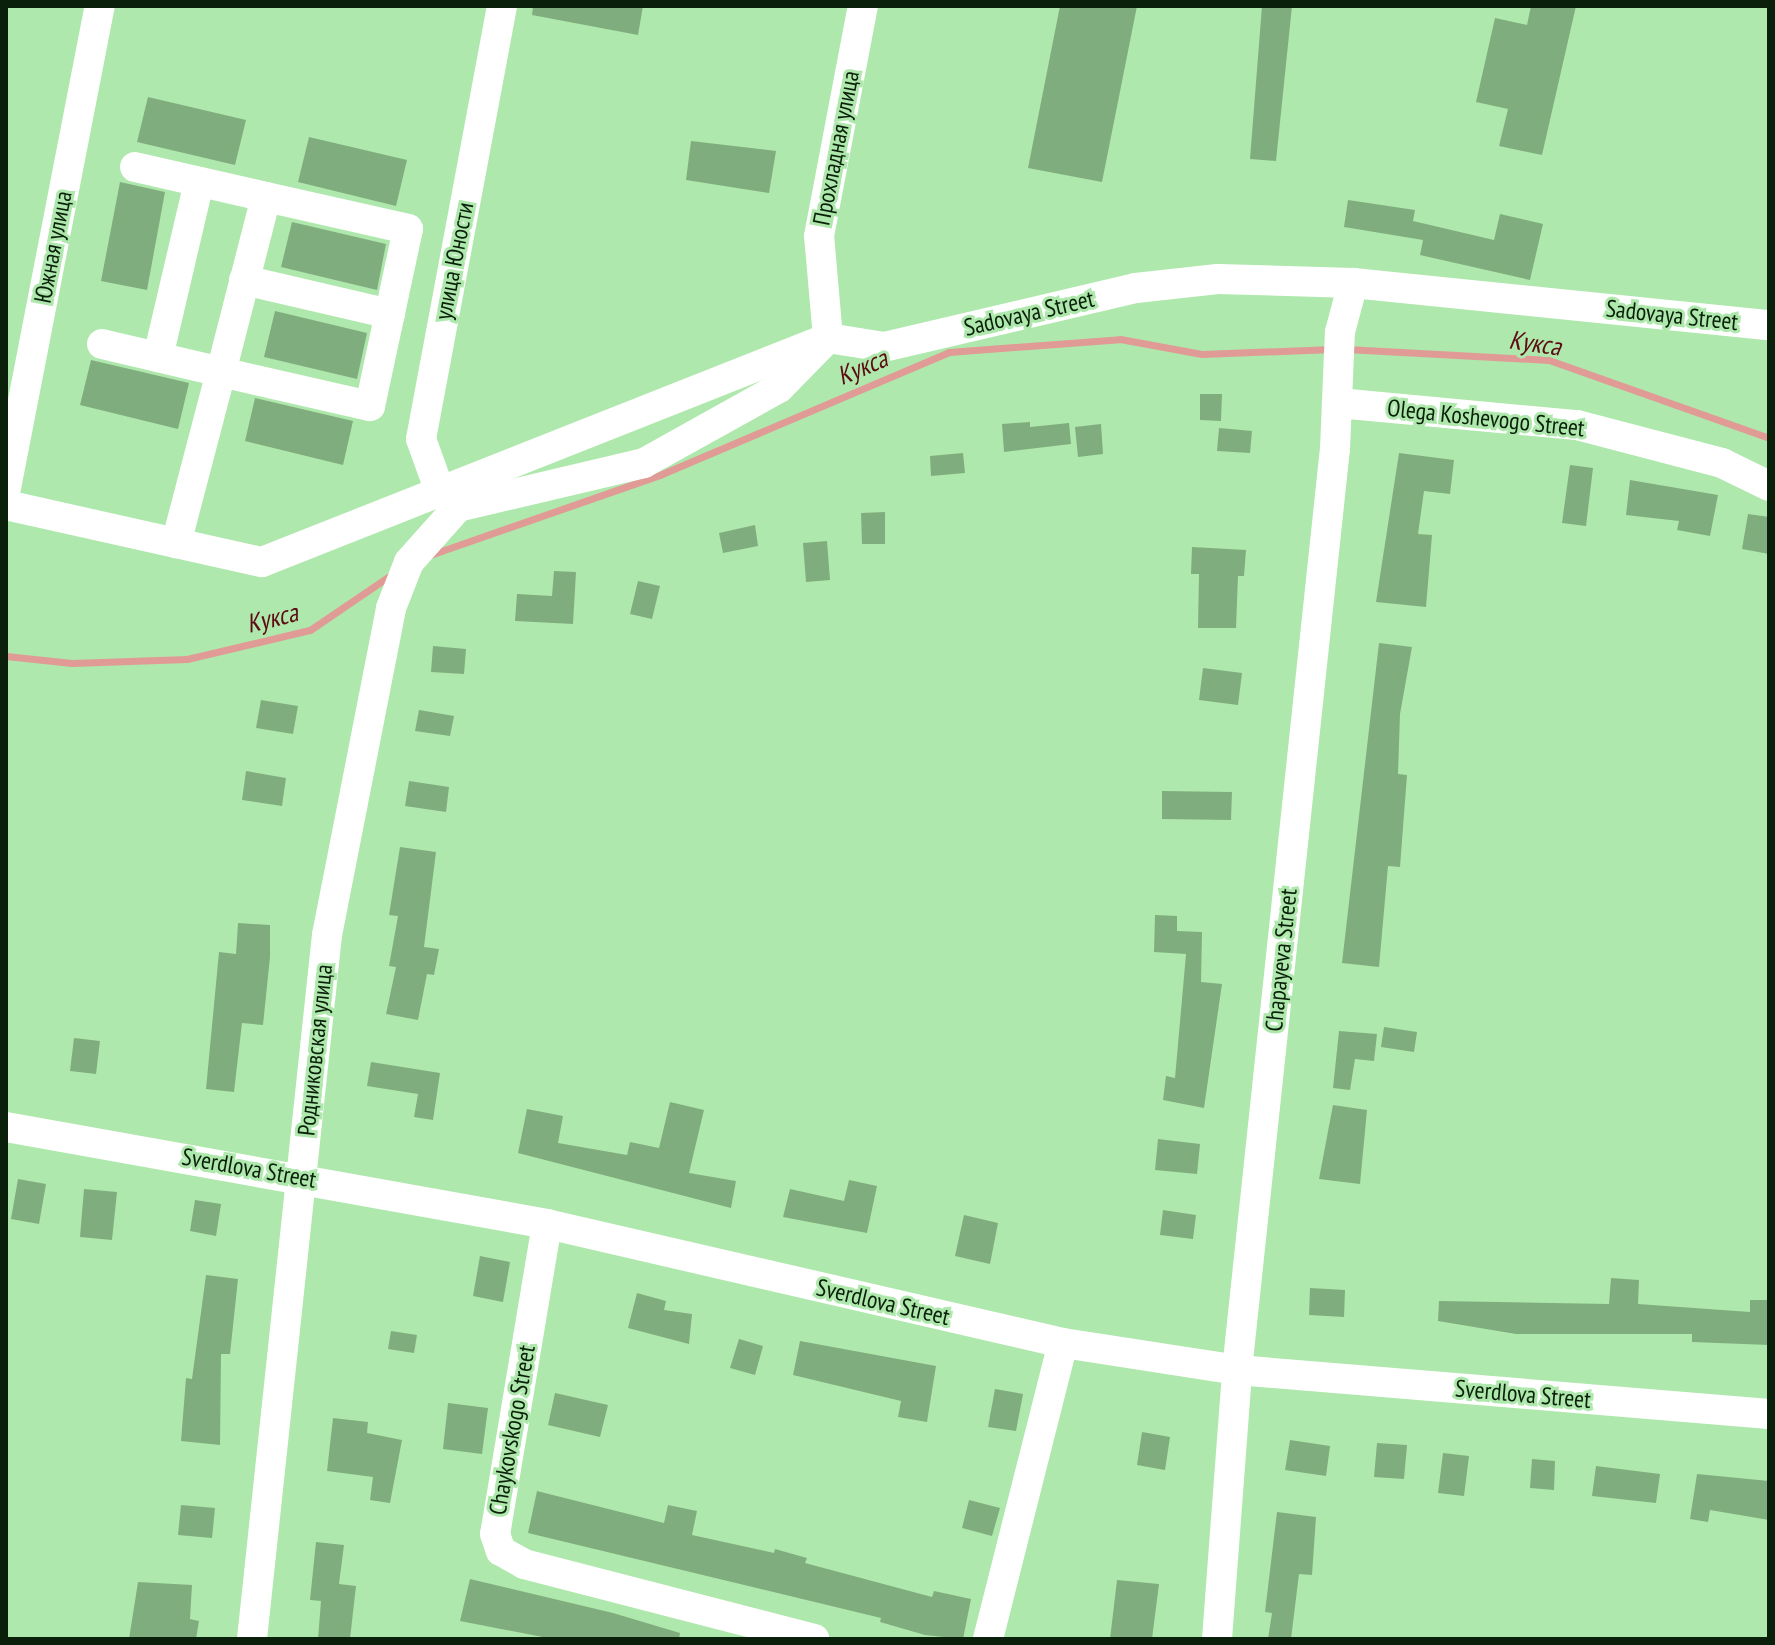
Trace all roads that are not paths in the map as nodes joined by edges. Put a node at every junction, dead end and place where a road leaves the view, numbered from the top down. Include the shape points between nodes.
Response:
1 (100, 6) edge
2 (502, 6) edge
3 (863, 6) edge
4 (135, 167) dead end
5 (199, 182) junction
6 (266, 197) junction
7 (244, 280) junction
8 (1353, 283) junction
9 (390, 314) junction
10 (1769, 325) edge
11 (828, 338) junction
12 (102, 344) dead end
13 (158, 357) junction
14 (221, 372) junction
15 (1338, 403) junction
16 (1769, 486) edge
17 (6, 488) edge
18 (449, 498) junction
19 (6, 505) edge
20 (176, 543) junction
21 (6, 1127) edge
22 (301, 1177) junction
23 (547, 1224) junction
24 (1063, 1343) junction
25 (1237, 1370) junction
26 (1769, 1414) edge
27 (252, 1639) edge
28 (814, 1639) edge
29 (988, 1639) edge
30 (1217, 1639) edge

1 - 17 street, Южная улица
2 - 18 street, улица Юности via 421,439
3 - 11 street, Прохладная улица via 819,236
4 - 5 street
5 - 6 street
5 - 13 street
6 - 7 street
6 - 9 street via 408,229
7 - 9 street
7 - 14 street
8 - 10 street, Sadovaya Street
8 - 11 street, Sadovaya Street via 1218,279 1136,288 884,347
8 - 15 street, Chapayeva Street via 1340,346
9 - 14 street via 370,406
11 - 18 street
11 - 18 street via 779,388 644,463
12 - 13 street
13 - 14 street
14 - 20 street
15 - 16 street, Olega Koshevogo Street via 1577,425 1722,463
15 - 25 street, Chapayeva Street
18 - 20 street via 262,562
18 - 22 street, Родниковская улица via 409,562 391,608 327,935
19 - 20 street
21 - 22 street, Sverdlova Street
22 - 23 street, Sverdlova Street
22 - 27 street, Родниковская улица
23 - 24 street, Sverdlova Street
23 - 28 street, Chaykovskogo Street via 495,1534 501,1551 524,1564
24 - 25 street, Sverdlova Street
24 - 29 street
25 - 26 street, Sverdlova Street
25 - 30 street, Chapayeva Street

